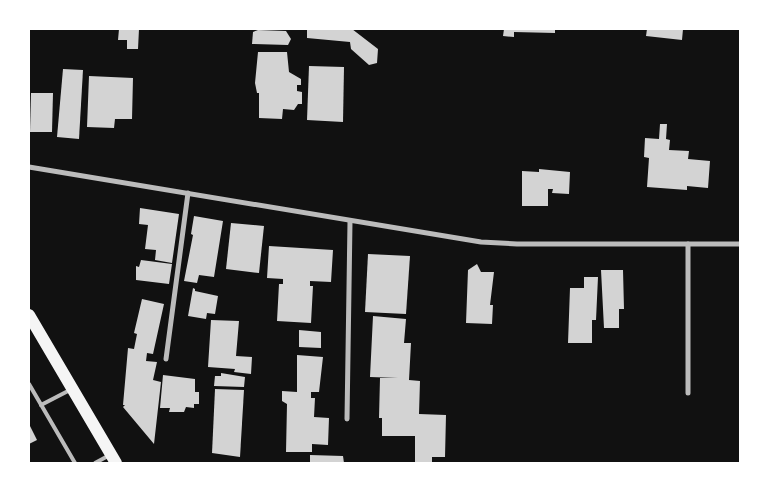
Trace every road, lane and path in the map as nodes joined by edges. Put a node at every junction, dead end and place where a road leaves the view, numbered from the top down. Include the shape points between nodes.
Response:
1 (29, 167) edge
2 (188, 193) junction
3 (350, 222) junction
4 (688, 244) junction
5 (740, 244) edge
6 (29, 316) edge
7 (166, 359) dead end
8 (29, 384) edge
9 (71, 389) junction
10 (688, 393) dead end
11 (41, 405) junction
12 (347, 419) dead end
13 (113, 459) edge
14 (75, 463) edge
15 (95, 463) edge

1 - 2 street
2 - 3 street
2 - 7 street
3 - 4 street via 481,242
3 - 12 street
4 - 5 street
4 - 10 street
6 - 9 main road
8 - 11 lane
9 - 11 lane
9 - 13 main road
11 - 14 lane
13 - 15 lane

